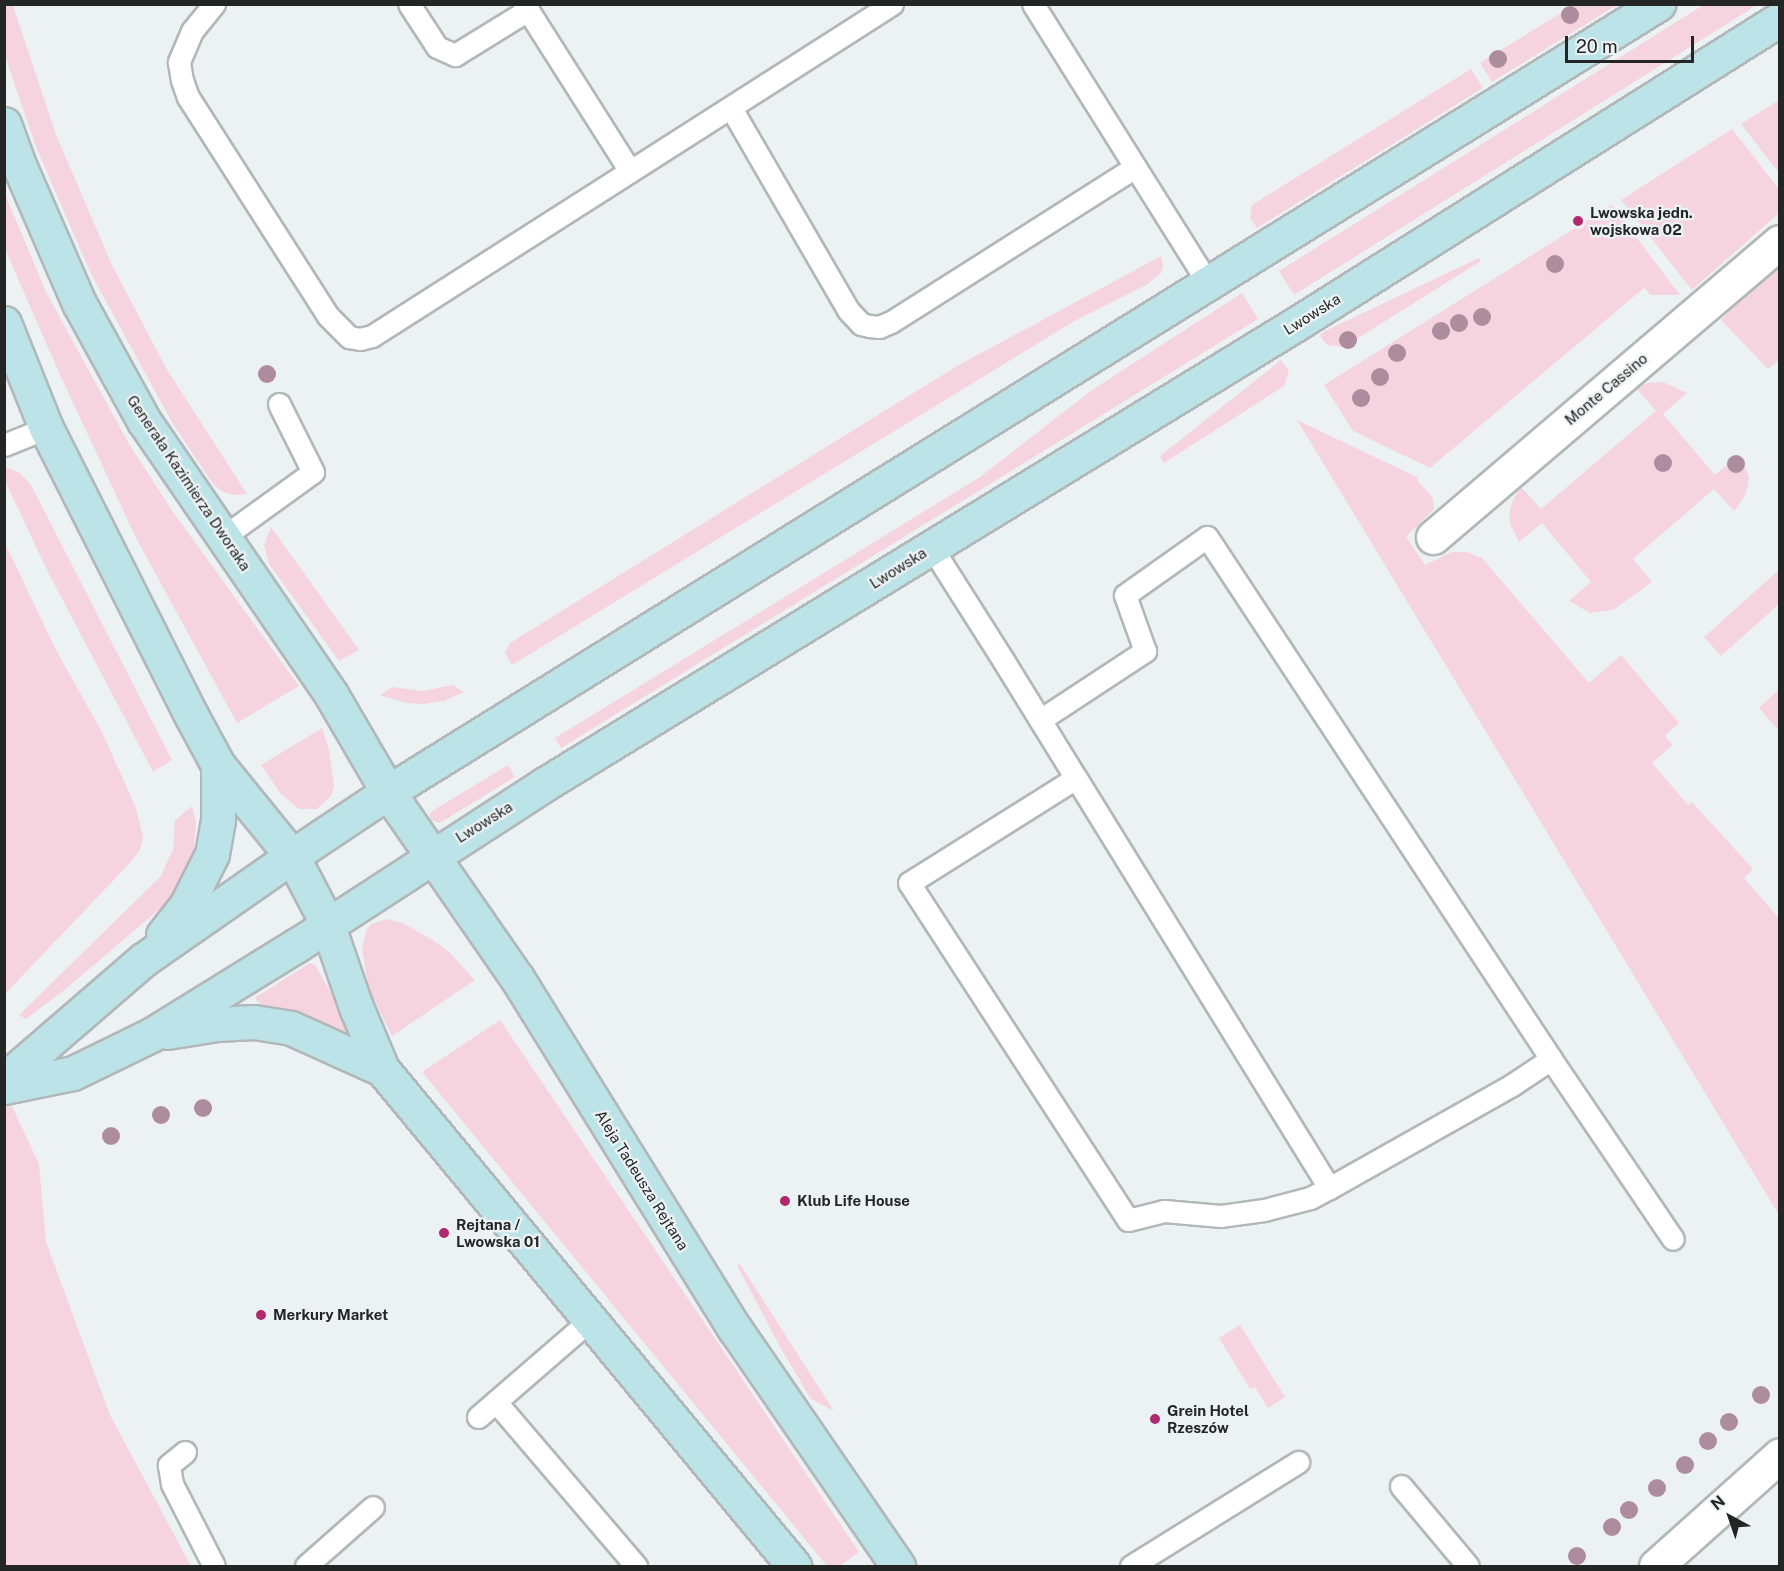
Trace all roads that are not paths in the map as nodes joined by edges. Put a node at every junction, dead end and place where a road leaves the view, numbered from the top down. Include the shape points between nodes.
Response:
1 (214, 4) edge
2 (408, 4) edge
3 (892, 4) edge
4 (1033, 4) edge
5 (1658, 4) edge
6 (526, 7) edge
7 (1779, 19) edge
8 (731, 108) junction
9 (4, 124) edge
10 (1136, 167) junction
11 (630, 171) junction
12 (1779, 242) edge
13 (1209, 285) junction
14 (4, 323) edge
15 (279, 405) dead end
16 (46, 428) junction
17 (4, 445) edge
18 (223, 537) junction
19 (1433, 537) dead end
20 (932, 548) junction
21 (1041, 720) junction
22 (218, 765) junction
23 (1076, 778) junction
24 (388, 792) junction
25 (292, 856) junction
26 (430, 856) junction
27 (327, 923) junction
28 (143, 960) junction
29 (151, 1035) junction
30 (1551, 1059) junction
31 (382, 1069) junction
32 (4, 1080) edge
33 (4, 1087) edge
34 (1329, 1188) junction
35 (1673, 1239) dead end
36 (590, 1320) junction
37 (496, 1402) junction
38 (478, 1417) dead end
39 (185, 1452) dead end
40 (1779, 1455) edge
41 (1298, 1462) dead end
42 (1401, 1486) dead end
43 (373, 1507) dead end
44 (214, 1566) edge
45 (306, 1566) edge
46 (636, 1566) edge
47 (794, 1566) edge
48 (898, 1566) edge
49 (1131, 1566) edge
50 (1468, 1566) edge
51 (1656, 1566) edge

1 - 11 lane via 192,31 179,62 188,98 328,316 350,337 372,336
2 - 6 lane via 437,47 454,55
3 - 8 lane
4 - 10 lane
5 - 13 main road
6 - 11 lane
7 - 20 main road, Lwowska
8 - 10 lane via 848,310 861,324 869,326 891,322
8 - 11 lane
9 - 18 main road, Generała Kazimierza Dworaka via 79,303 144,421
10 - 13 lane
12 - 19 street, Monte Cassino
13 - 24 main road
14 - 16 main road
15 - 18 lane via 313,472
16 - 17 lane
16 - 22 main road
18 - 24 main road, Generała Kazimierza Dworaka via 332,696
20 - 21 lane
20 - 26 main road, Lwowska
21 - 23 lane
21 - 30 lane via 1145,651 1125,595 1207,537
22 - 25 main road
22 - 28 main road via 218,820 212,854 186,906
23 - 34 lane
23 - 34 lane via 909,883 1128,1220 1164,1211 1221,1215 1264,1210 1310,1198
24 - 25 main road
24 - 26 main road, Aleja Tadeusza Rejtana
25 - 27 main road
25 - 28 main road
26 - 27 main road, Lwowska
26 - 48 main road, Aleja Tadeusza Rejtana via 517,978 735,1329
27 - 29 main road, Lwowska
27 - 31 main road
28 - 32 main road
29 - 31 main road via 254,1022 291,1028
29 - 33 main road, Lwowska via 73,1073
30 - 34 lane
30 - 35 lane
31 - 36 main road
36 - 37 lane
36 - 47 main road
37 - 38 lane
37 - 46 lane
39 - 44 lane via 169,1465 172,1484
40 - 51 street
41 - 49 lane
42 - 50 lane
43 - 45 lane

